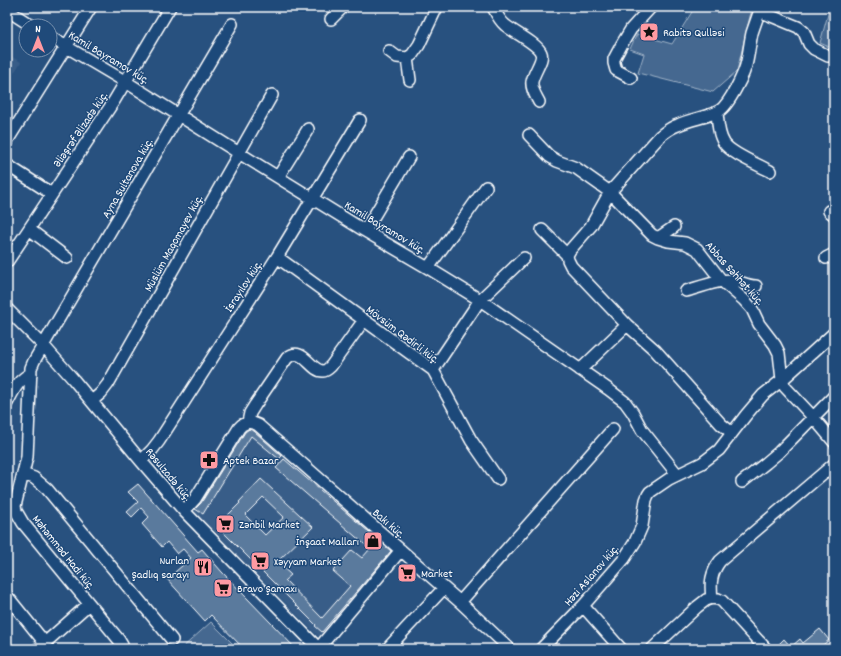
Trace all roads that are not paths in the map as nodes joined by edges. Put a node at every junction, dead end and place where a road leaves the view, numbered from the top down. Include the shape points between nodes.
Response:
1 (91, 7) edge
2 (170, 7) edge
3 (343, 7) edge
4 (437, 7) edge
5 (493, 7) edge
6 (651, 7) edge
7 (760, 9) edge
8 (7, 10) edge
9 (20, 18) edge
10 (331, 19) dead end
11 (232, 24) dead end
12 (58, 42) edge
13 (66, 47) junction
14 (389, 51) dead end
15 (828, 56) dead end
16 (406, 58) junction
17 (632, 78) dead end
18 (410, 80) dead end
19 (126, 82) junction
20 (272, 95) dead end
21 (539, 102) dead end
22 (717, 112) junction
23 (179, 115) junction
24 (360, 120) dead end
25 (308, 129) dead end
26 (529, 135) dead end
27 (7, 142) edge
28 (239, 153) junction
29 (409, 157) dead end
30 (7, 165) edge
31 (770, 171) dead end
32 (278, 177) junction
33 (486, 187) dead end
34 (610, 192) junction
35 (52, 194) junction
36 (312, 198) junction
37 (674, 227) dead end
38 (29, 229) junction
39 (542, 230) dead end
40 (365, 231) junction
41 (658, 238) junction
42 (567, 255) junction
43 (277, 257) junction
44 (66, 258) dead end
45 (524, 258) dead end
46 (7, 262) edge
47 (428, 268) junction
48 (722, 281) junction
49 (756, 286) dead end
50 (686, 291) dead end
51 (480, 300) junction
52 (7, 309) edge
53 (364, 320) junction
54 (627, 325) junction
55 (834, 333) edge
56 (44, 346) junction
57 (433, 370) junction
58 (580, 370) junction
59 (31, 374) junction
60 (782, 380) junction
61 (834, 396) edge
62 (92, 401) junction
63 (7, 403) edge
64 (813, 417) junction
65 (248, 422) junction
66 (613, 429) dead end
67 (732, 433) junction
68 (834, 442) edge
69 (140, 461) junction
70 (834, 464) edge
71 (23, 474) junction
72 (677, 474) junction
73 (498, 478) dead end
74 (742, 482) dead end
75 (184, 511) junction
76 (12, 514) edge
77 (401, 550) junction
78 (444, 588) junction
79 (7, 596) edge
80 (712, 598) junction
81 (460, 602) junction
82 (89, 604) junction
83 (583, 606) junction
84 (172, 640) dead end
85 (42, 646) edge
86 (122, 649) edge
87 (318, 649) edge
88 (387, 649) edge
89 (510, 649) edge
90 (541, 649) edge
91 (621, 649) edge
92 (652, 649) edge
93 (766, 649) edge

1 - 13 street
2 - 19 street, Əliəşrəf Əlizadə küç.
3 - 10 street
4 - 16 street via 419,45 412,55
5 - 21 street via 506,26 537,47 541,53 541,60 532,82
6 - 17 street via 632,29 614,59 616,70
7 - 15 street via 798,27 814,49
7 - 22 street via 744,71 728,101
8 - 9 street
11 - 23 street, Ayna Sultanova küç.
12 - 13 street, Kamil Bayramov küç.
13 - 19 street, Kamil Bayramov küç.
13 - 27 street
14 - 16 street via 397,57
16 - 18 street
19 - 23 street, Kamil Bayramov küç.
19 - 35 street, Əliəşrəf Əlizadə küç.
20 - 28 street, Müslüm Maqomayev küç.
22 - 31 street via 724,143 735,153
22 - 34 street via 678,124 664,132
23 - 28 street, Kamil Bayramov küç.
23 - 56 street, Ayna Sultanova küç.
24 - 36 street, İsrayılov küç.
25 - 32 street
26 - 34 street, Abbas Səhhət küç. via 549,156 576,168
28 - 32 street, Kamil Bayramov küç.
28 - 62 street, Müslüm Maqomayev küç. via 108,384
29 - 40 street
30 - 35 street
32 - 36 street, Kamil Bayramov küç.
33 - 47 street
34 - 41 street, Abbas Səhhət küç.
34 - 42 street via 591,226
35 - 38 street, Əliəşrəf Əlizadə küç.
36 - 40 street, Kamil Bayramov küç.
36 - 43 street, İsrayılov küç.
37 - 41 street
38 - 44 street
38 - 46 street, Əliəşrəf Əlizadə küç.
39 - 42 street
40 - 47 street, Kamil Bayramov küç.
41 - 48 street, Abbas Səhhət küç. via 684,243 697,249
42 - 54 street via 571,266
43 - 53 street, Mövsüm Qədirli küç.
43 - 69 street, İsrayılov küç. via 159,441
45 - 51 street
47 - 51 street, Kamil Bayramov küç.
48 - 49 street via 739,281
48 - 50 street
48 - 60 street, Abbas Səhhət küç. via 752,309 775,345 779,353
51 - 57 street
51 - 58 street, Kamil Bayramov küç.
52 - 56 street, Rəsulzadə küç.
53 - 57 street, Mövsüm Qədirli küç.
53 - 65 street via 332,366 326,370 322,371 297,354 287,358 250,413
54 - 58 street
54 - 67 street via 655,350
55 - 60 street, Həzi Aslanov küç.
56 - 59 street, Məhəmməd Hadi küç. via 34,361
56 - 62 street, Rəsulzadə küç.
57 - 73 street, Mövsüm Qədirli küç. via 471,440
58 - 72 street, Kamil Bayramov küç. via 625,402 642,430
59 - 63 street via 25,376
59 - 71 street, Məhəmməd Hadi küç. via 28,447
60 - 64 street, Abbas Səhhət küç. via 785,387
60 - 67 street, Həzi Aslanov küç. via 763,395
61 - 64 street
62 - 69 street, Rəsulzadə küç.
64 - 68 street, Abbas Səhhət küç.
64 - 74 street via 779,452
65 - 75 street via 238,428 195,499
65 - 77 street, Bakı küç. via 258,425
66 - 81 street
67 - 72 street, Həzi Aslanov küç. via 712,456
69 - 75 street, Rəsulzadə küç.
70 - 80 street via 720,561 712,574
71 - 76 street, Məhəmməd Hadi küç.
71 - 84 street via 34,478 47,489
72 - 83 street, Həzi Aslanov küç. via 650,492 642,526 635,542 624,559
75 - 87 street, Rəsulzadə küç.
76 - 82 street, Məhəmməd Hadi küç. via 23,523
77 - 78 street, Bakı küç.
77 - 87 street
78 - 81 street, Bakı küç.
78 - 88 street
79 - 85 street
80 - 92 street via 697,607
80 - 93 street via 722,601
81 - 89 street, Bakı küç.
82 - 85 street
82 - 86 street, Məhəmməd Hadi küç. via 122,645
83 - 90 street, Həzi Aslanov küç.
83 - 91 street

